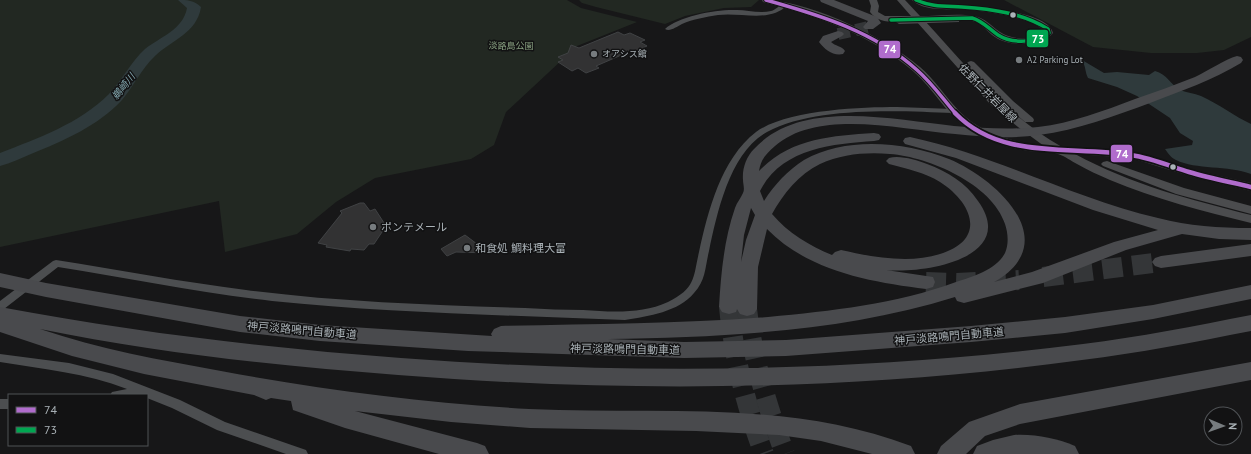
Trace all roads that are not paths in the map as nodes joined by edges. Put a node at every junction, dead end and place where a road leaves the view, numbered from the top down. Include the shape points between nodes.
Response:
1 (768, 0) edge
2 (825, 0) edge
3 (873, 0) edge
4 (901, 0) edge
5 (912, 0) edge
6 (916, 0) edge
7 (784, 5) junction
8 (941, 7) junction
9 (1006, 14) junction
10 (869, 26) dead end
11 (668, 28) dead end
12 (838, 34) tunnel mouth
13 (946, 37) junction
14 (1016, 40) junction
15 (839, 51) dead end
16 (1237, 60) dead end
17 (953, 111) junction
18 (999, 135) junction
19 (1251, 187) edge
20 (1251, 210) edge
21 (1251, 221) edge
22 (760, 226) junction
23 (1251, 234) edge
24 (1251, 250) edge
25 (826, 256) junction
26 (1161, 262) tunnel mouth
27 (0, 280) edge
28 (926, 282) tunnel mouth
29 (1251, 292) edge
30 (0, 306) edge
31 (729, 308) tunnel mouth
32 (892, 308) junction
33 (747, 309) tunnel mouth
34 (0, 314) edge
35 (1251, 323) edge
36 (0, 324) edge
37 (385, 338) junction
38 (0, 358) edge
39 (1251, 371) edge
40 (257, 387) junction
41 (146, 393) junction
42 (131, 394) edge
43 (302, 454) edge
44 (477, 454) edge
45 (903, 454) edge
46 (949, 454) edge
47 (985, 454) edge
48 (1067, 454) edge

1 - 7 street
2 - 10 highway via 873,19 876,23
3 - 14 street via 874,12 884,19 981,20 999,36
4 - 21 street, 佐野仁井岩屋線 via 994,102 1038,136 1073,157 1134,186
5 - 13 street, 佐野仁井岩屋線
6 - 8 street
7 - 11 street via 774,13 729,11 680,22
7 - 17 street via 831,19 890,49 917,70
8 - 9 street via 973,8
8 - 13 street via 931,10 929,14
9 - 14 street via 1015,18 1026,30 1026,37
9 - 14 street via 1036,22 1049,31 1040,38
12 - 15 highway via 827,38 825,42 830,48
13 - 20 street, 佐野仁井岩屋線 via 1020,114 1068,146 1157,184
16 - 18 highway via 1195,81 1083,123
17 - 18 street via 970,125
17 - 30 street via 849,110 794,120 776,125 760,134 746,145 738,156 724,185 707,236 698,283 668,307 654,312 625,316 340,303 173,284 56,263
18 - 19 street via 1030,148 1132,155
18 - 25 highway via 871,121 822,122 798,128 776,138 760,152 751,168 754,197 769,218 789,234
21 - 32 highway via 1193,228 1142,239 1036,278 958,297
22 - 25 highway via 783,197 824,169 837,164 878,159 912,165 938,175 968,197 977,215 978,234 973,242 953,257 939,261 922,264 885,264
22 - 32 highway via 776,195 795,174 816,160 848,150 882,149 920,155 951,166 980,182 1000,200 1014,222 1017,242 1009,261 993,274 971,284
22 - 33 highway via 750,258
23 - 31 highway via 1191,231 1148,222 1079,200 967,157 920,143 875,137 833,139 806,145 784,156 766,170 750,192 740,217 733,248
24 - 26 highway
25 - 28 highway via 862,273
27 - 37 highway, 神戸淡路鳴門自動車道 via 240,324
29 - 37 highway, 神戸淡路鳴門自動車道 via 1153,312 1065,325 885,342 786,348 684,350
32 - 37 highway via 798,322 657,331
34 - 35 highway via 189,346 306,360 439,371 686,379 803,376 988,362 1090,351
36 - 40 highway via 72,348 144,366
38 - 41 street via 96,374
39 - 46 highway via 1020,414 977,429
40 - 44 highway via 345,418
40 - 45 highway via 334,400 476,415 570,420 783,424 867,441
41 - 42 street
41 - 43 street via 176,404 221,426
47 - 48 highway via 1012,445 1040,446

